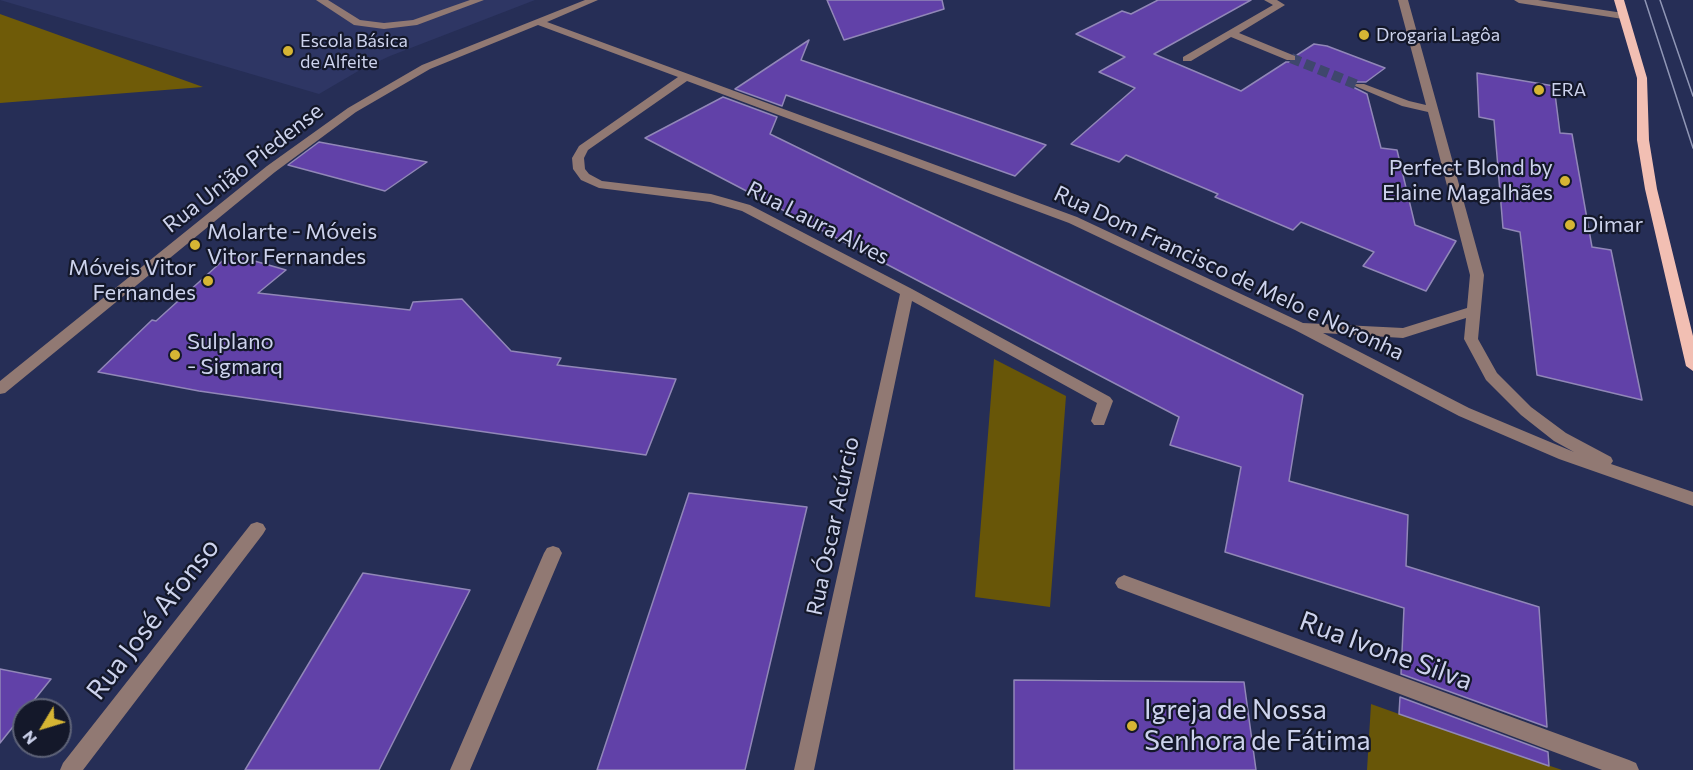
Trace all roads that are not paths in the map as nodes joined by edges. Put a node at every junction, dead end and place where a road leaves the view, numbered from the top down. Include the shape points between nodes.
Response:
1 (321, 0) edge
2 (479, 0) edge
3 (593, 0) edge
4 (1269, 0) edge
5 (1403, 0) edge
6 (1519, 0) edge
7 (1618, 0) edge
8 (1623, 16) junction
9 (538, 22) junction
10 (1232, 34) junction
11 (1292, 58) tunnel mouth
12 (1187, 59) dead end
13 (685, 77) junction
14 (1360, 86) tunnel mouth
15 (1434, 110) junction
16 (907, 292) junction
17 (1475, 310) junction
18 (1300, 327) junction
19 (1693, 366) edge
20 (0, 389) edge
21 (1099, 421) dead end
22 (1651, 485) junction
23 (1693, 499) edge
24 (257, 529) dead end
25 (553, 553) dead end
26 (1124, 583) dead end
27 (69, 770) edge
28 (460, 770) edge
29 (804, 770) edge
30 (1629, 770) edge

1 - 2 street via 357,23 384,26 414,23
3 - 9 street, Rua União Piedense
4 - 10 street via 1280,5
5 - 15 street
6 - 8 street
7 - 8 main road
8 - 19 main road via 1642,78 1643,140 1651,189
9 - 13 street, Rua Dom Francisco de Melo e Noronha
9 - 20 street, Rua União Piedense via 426,67 352,110 271,169
10 - 11 street
10 - 12 street
13 - 16 street, Rua Laura Alves via 583,148 578,158 585,177 599,184 711,198 746,208
13 - 18 street, Rua Dom Francisco de Melo e Noronha via 1073,220
14 - 15 street
15 - 17 street via 1477,274
16 - 21 street, Rua Laura Alves via 1105,401
16 - 29 street, Rua Óscar Acúrcio
17 - 18 street via 1403,333
17 - 22 street via 1471,339 1491,376 1526,411 1560,437
18 - 22 street, Rua Dom Francisco de Melo e Noronha via 1464,412 1565,455
22 - 23 street, Rua Dom Francisco de Melo e Noronha
24 - 27 street, Rua José Afonso
25 - 28 street
26 - 30 street, Rua Ivone Silva

